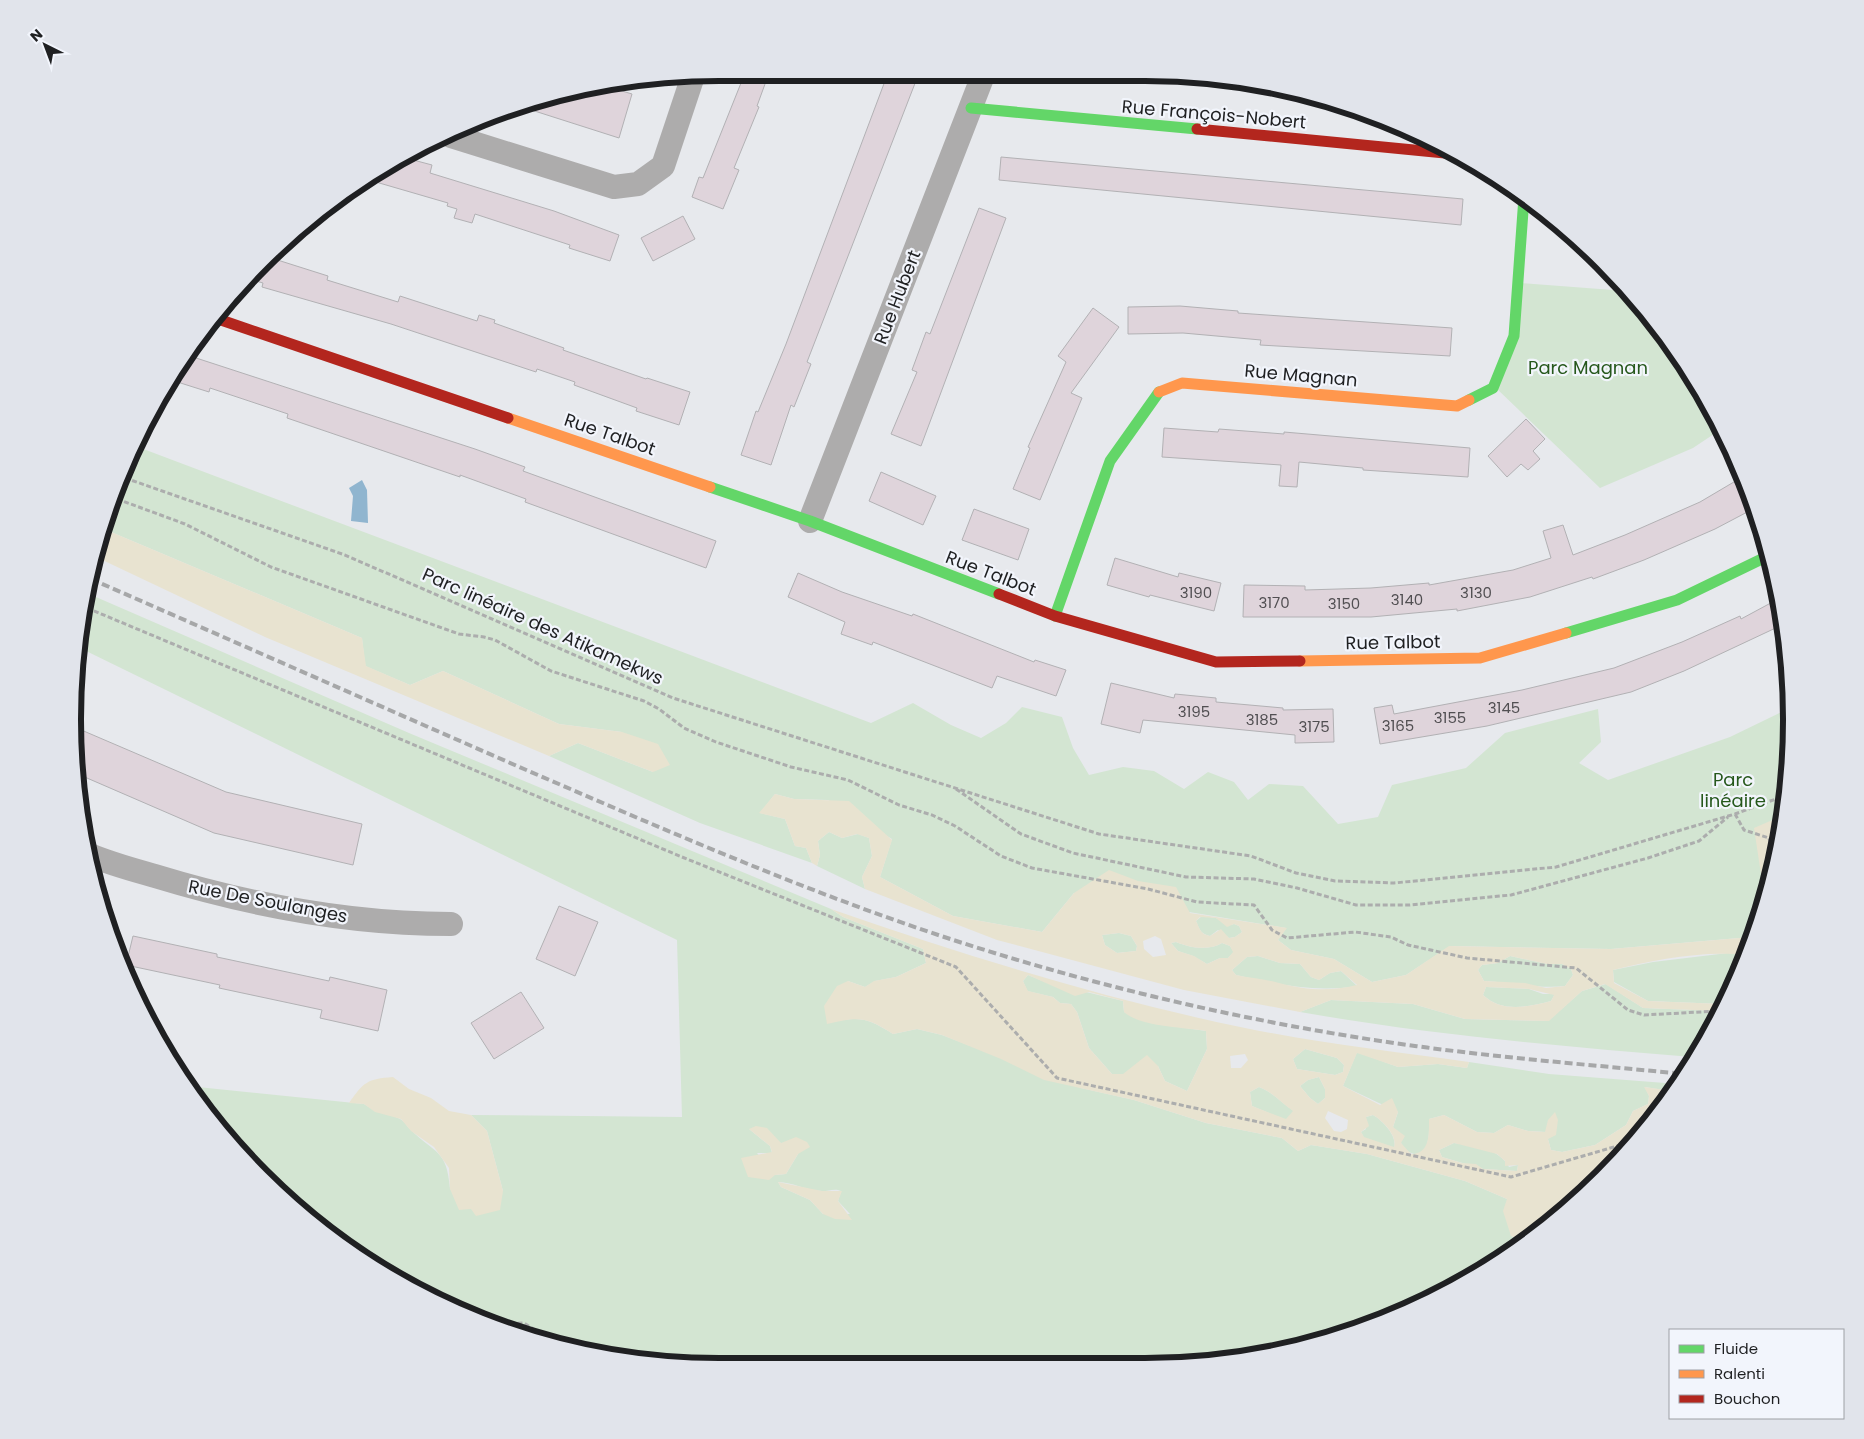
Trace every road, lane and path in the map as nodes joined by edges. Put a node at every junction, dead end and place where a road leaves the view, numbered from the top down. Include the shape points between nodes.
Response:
1 (981, 81) edge
2 (691, 82) edge
3 (971, 108) junction
4 (457, 138) edge
5 (1437, 152) edge
6 (1523, 206) edge
7 (222, 320) edge
8 (128, 479) edge
9 (120, 501) edge
10 (810, 521) junction
11 (1762, 559) edge
12 (91, 610) edge
13 (1056, 616) junction
14 (954, 788) junction
15 (1777, 798) edge
16 (1735, 814) junction
17 (1730, 815) junction
18 (1770, 843) edge
19 (97, 857) edge
20 (451, 924) dead end
21 (1712, 1011) edge
22 (1619, 1145) edge
23 (512, 1323) edge
24 (536, 1331) edge

1 - 3 street, Rue Hubert
2 - 4 street via 663,166 638,184 614,187
3 - 5 street, Rue François-Nobert
3 - 10 street, Rue Hubert
6 - 13 street, Rue Magnan via 1514,336 1493,388 1457,406 1182,383 1156,393 1110,461
7 - 10 street, Rue Talbot
8 - 14 path, Parc linéaire des Atikamekws via 345,554 672,698
9 - 21 path via 185,524 272,567 459,634 495,640 551,671 630,695 659,709 684,728 716,742 791,767 848,780 898,805 932,815 1001,856 1032,868 1148,889 1197,902 1254,906 1272,930 1287,938 1354,932 1390,937 1408,945 1467,958 1576,968 1628,1010 1644,1014
10 - 13 street, Rue Talbot
11 - 13 street, Rue Talbot via 1678,600 1480,658 1216,662
12 - 22 path via 673,853 956,967 1057,1078 1511,1176
14 - 17 path, Parc linéaire des Atikamekws via 1099,834 1251,856 1296,873 1335,881 1394,883 1556,867
14 - 17 path, Parc linéaire des Atikamekws via 1021,834 1073,853 1186,877 1254,879 1356,905 1409,905 1511,895 1699,841
15 - 16 path, Parc linéaire des Atikamekws
16 - 17 path, Parc linéaire des Atikamekws
16 - 18 path via 1744,830 1769,838
19 - 20 street, Rue De Soulanges via 200,890 305,912 403,924
23 - 24 path via 524,1323

